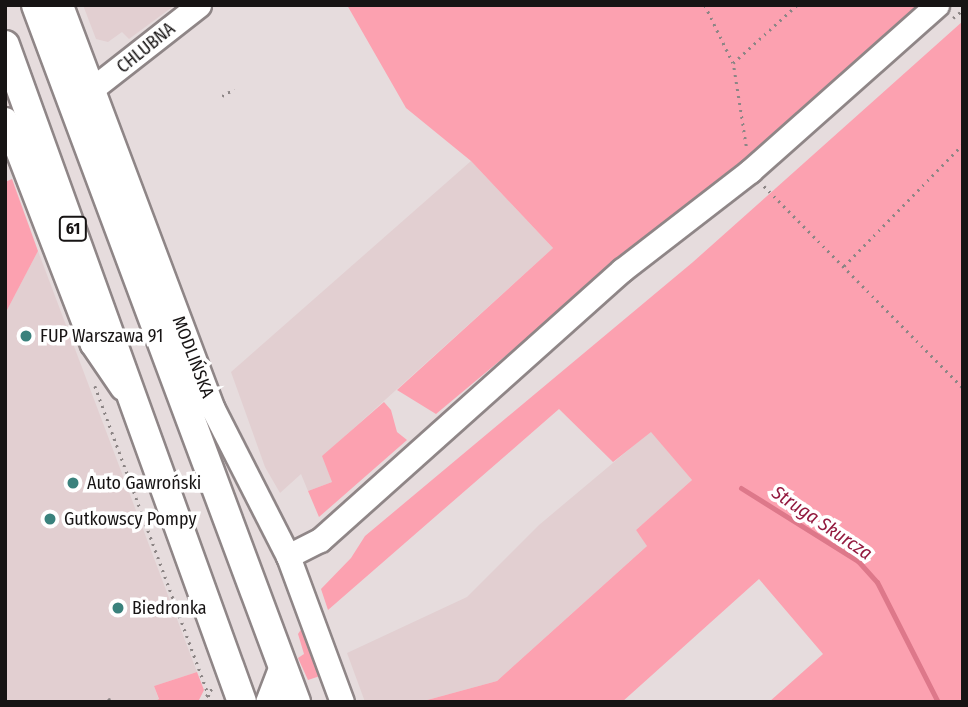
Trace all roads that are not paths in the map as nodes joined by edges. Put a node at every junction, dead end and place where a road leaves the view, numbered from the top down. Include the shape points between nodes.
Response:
1 (36, 5) edge
2 (61, 5) edge
3 (199, 5) edge
4 (945, 12) edge
5 (5, 45) edge
6 (92, 89) junction
7 (5, 119) edge
8 (12, 157) edge
9 (139, 413) junction
10 (288, 556) junction
11 (282, 663) junction
12 (242, 702) edge
13 (267, 702) edge
14 (296, 702) edge
15 (342, 702) edge

1 - 11 main road, MODLIŃSKA / 61
2 - 6 street, MODLIŃSKA
3 - 6 street, CHLUBNA
4 - 10 street via 757,178 622,270 320,540
5 - 9 main road, 61
6 - 10 street, MODLIŃSKA via 213,409
7 - 8 street
8 - 9 street via 92,344
9 - 12 main road, 61
10 - 15 street, MODLIŃSKA
11 - 13 street
11 - 14 main road, MODLIŃSKA / 61

